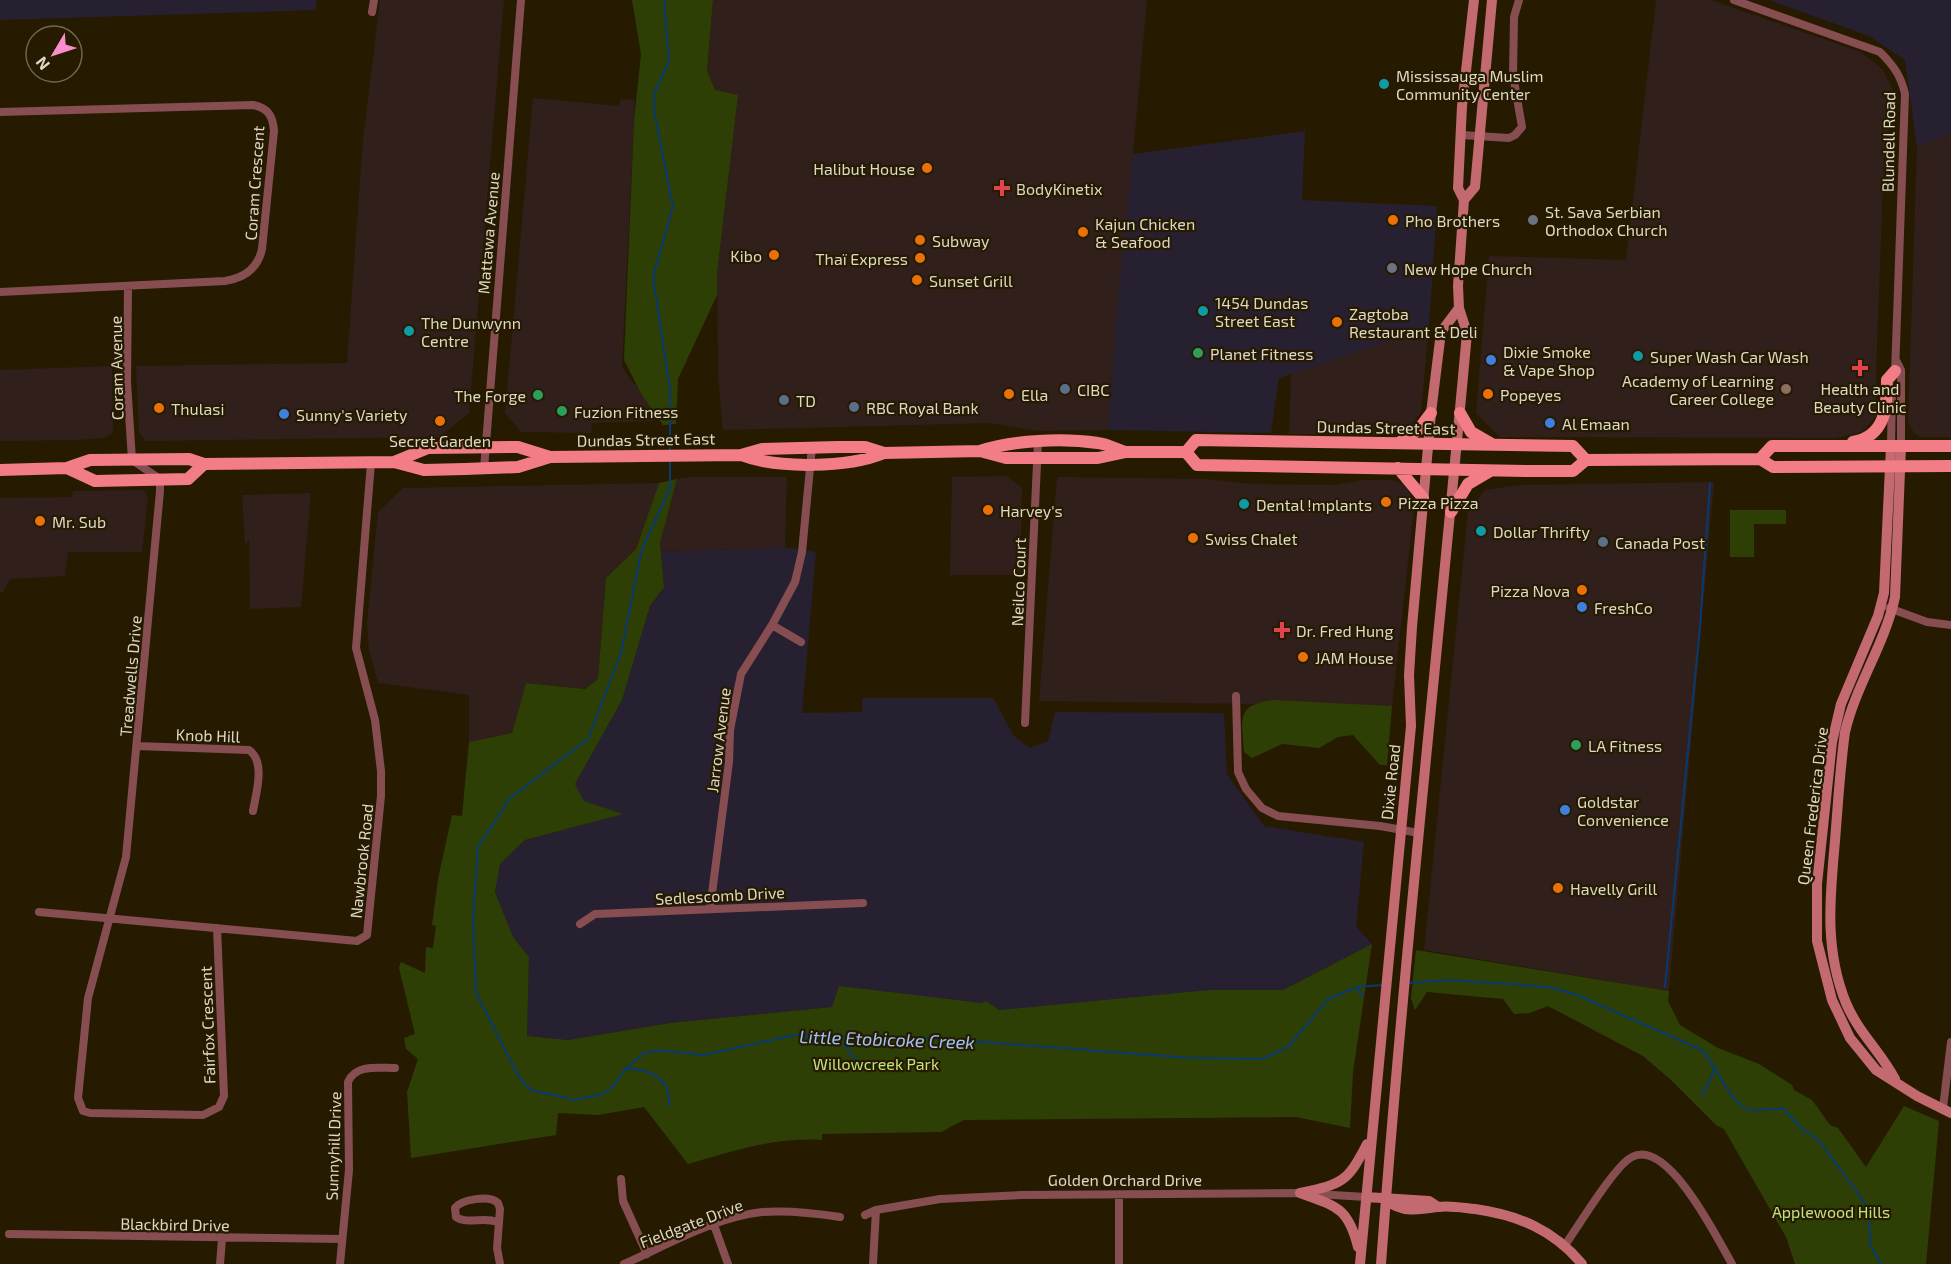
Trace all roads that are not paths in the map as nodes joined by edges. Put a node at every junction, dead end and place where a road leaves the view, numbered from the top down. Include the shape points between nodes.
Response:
1 (374, 0) edge
2 (521, 0) edge
3 (1474, 0) edge
4 (1492, 0) edge
5 (1519, 0) edge
6 (1734, 0) edge
7 (372, 12) dead end
8 (0, 112) edge
9 (1462, 135) junction
10 (1480, 137) junction
11 (1464, 200) junction
12 (128, 287) junction
13 (0, 292) edge
14 (1459, 308) junction
15 (1895, 365) junction
16 (1431, 413) junction
17 (1460, 413) junction
18 (1038, 442) junction
19 (1398, 443) junction
20 (1428, 444) junction
21 (1457, 445) junction
22 (1494, 445) junction
23 (1831, 446) junction
24 (1896, 446) junction
25 (1951, 446) edge
26 (485, 447) junction
27 (812, 447) junction
28 (980, 451) junction
29 (1126, 452) junction
30 (1186, 452) junction
31 (884, 453) junction
32 (131, 454) junction
33 (741, 455) junction
34 (550, 457) junction
35 (1036, 458) junction
36 (1760, 459) junction
37 (1586, 460) junction
38 (394, 462) junction
39 (371, 463) junction
40 (810, 463) junction
41 (204, 464) junction
42 (1894, 466) junction
43 (1951, 466) edge
44 (67, 468) junction
45 (1398, 468) junction
46 (1425, 468) junction
47 (484, 469) junction
48 (1455, 469) junction
49 (1493, 470) junction
50 (0, 471) edge
51 (160, 480) junction
52 (1423, 498) junction
53 (1451, 512) junction
54 (1881, 605) junction
55 (1893, 609) junction
56 (772, 625) junction
57 (1951, 625) edge
58 (801, 642) dead end
59 (1236, 696) dead end
60 (1025, 723) dead end
61 (137, 746) junction
62 (254, 811) dead end
63 (1400, 830) junction
64 (1419, 834) junction
65 (863, 903) dead end
66 (710, 909) junction
67 (39, 912) dead end
68 (109, 918) junction
69 (580, 924) dead end
70 (217, 928) junction
71 (1951, 1042) edge
72 (395, 1068) dead end
73 (1895, 1080) junction
74 (1947, 1111) edge
75 (1370, 1139) junction
76 (621, 1179) dead end
77 (1300, 1193) junction
78 (1119, 1196) junction
79 (1365, 1197) junction
80 (1386, 1200) junction
81 (876, 1210) junction
82 (865, 1215) dead end
83 (840, 1217) dead end
84 (497, 1222) junction
85 (714, 1225) junction
86 (9, 1234) dead end
87 (222, 1239) junction
88 (341, 1239) junction
89 (1565, 1245) junction
90 (646, 1254) junction
91 (1360, 1260) edge
92 (220, 1264) edge
93 (340, 1264) edge
94 (500, 1264) edge
95 (624, 1264) edge
96 (728, 1264) edge
97 (873, 1264) edge
98 (1119, 1264) edge
99 (1381, 1264) edge
100 (1582, 1264) edge
101 (1732, 1264) edge

1 - 7 street
2 - 26 street, Mattawa Avenue
3 - 9 main road, Dixie Road
4 - 10 main road, Dixie Road
5 - 10 street via 1514,17 1512,75 1522,127 1509,138
6 - 15 street, Blundell Road via 1880,52 1901,78 1905,94
8 - 12 street, Coram Crescent via 253,105 270,115 274,131 271,166 263,242 256,265 243,276 225,281
9 - 10 street
9 - 11 main road, Dixie Road via 1458,188
10 - 11 main road, Dixie Road via 1475,187
11 - 14 main road, Dixie Road
12 - 13 street, Coram Crescent
12 - 32 street, Coram Avenue
14 - 16 main road, Dixie Road via 1441,332
14 - 17 main road, Dixie Road via 1467,333
15 - 23 main road via 1887,380 1886,412 1879,427 1862,440
15 - 24 street, Blundell Road via 1901,370
16 - 19 main road via 1416,432
16 - 20 main road, Dixie Road
17 - 21 main road, Dixie Road
17 - 22 main road via 1472,432
18 - 28 main road, Dundas Street East via 1002,443
18 - 29 main road, Dundas Street East via 1099,443
18 - 35 street, Neilco Court
19 - 20 main road, Dundas Street East
19 - 30 main road, Dundas Street East via 1196,440
20 - 21 main road, Dundas Street East
20 - 46 main road, Dixie Road
21 - 22 main road, Dundas Street East
21 - 48 main road, Dixie Road
22 - 37 main road, Dundas Street East via 1573,446
23 - 24 main road, Dundas Street East
23 - 36 main road, Dundas Street East via 1772,446
24 - 25 main road, Dundas Street East
24 - 42 main road, Queen Frederica Drive
26 - 34 main road, Dundas Street East via 518,447
26 - 38 main road, Dundas Street East via 428,448
26 - 47 street, Mattawa Avenue
27 - 31 main road, Dundas Street East via 865,447
27 - 33 main road, Dundas Street East via 762,449
27 - 40 street, Jarrow Avenue
28 - 31 main road, Dundas Street East
28 - 35 main road, Dundas Street East via 1005,458
29 - 30 main road, Dundas Street East
29 - 35 main road, Dundas Street East via 1098,458
30 - 45 main road, Dundas Street East via 1197,465
31 - 40 main road, Dundas Street East via 866,461
32 - 41 main road, Dundas Street East
32 - 44 main road, Dundas Street East
32 - 51 street
33 - 34 main road, Dundas Street East
33 - 40 main road, Dundas Street East via 761,462
34 - 47 main road, Dundas Street East via 518,467
35 - 60 street, Neilco Court
36 - 37 main road, Dundas Street East
36 - 42 main road, Dundas Street East via 1773,467
37 - 49 main road, Dundas Street East via 1573,471
38 - 39 main road, Dundas Street East
38 - 47 main road, Dundas Street East via 424,470
39 - 41 main road, Dundas Street East
39 - 70 street, Nawbrook Road via 356,648 375,720 381,786 367,935 357,941
40 - 56 street, Jarrow Avenue via 800,562 795,582
41 - 51 main road, Dundas Street East via 188,479
42 - 43 main road, Dundas Street East
42 - 54 main road, Queen Frederica Drive
42 - 55 main road, Queen Frederica Drive via 1898,577
44 - 50 main road, Dundas Street East
44 - 51 main road, Dundas Street East via 95,481
45 - 46 main road, Dundas Street East
45 - 52 main road
46 - 48 main road, Dundas Street East
46 - 52 main road, Dixie Road
48 - 49 main road, Dundas Street East
48 - 53 main road, Dixie Road
49 - 53 main road via 1468,484
51 - 61 street, Treadwells Drive
52 - 63 main road, Dixie Road via 1409,666 1411,726
53 - 64 main road, Dixie Road
54 - 55 street
54 - 73 main road, Queen Frederica Drive via 1847,689 1832,742 1816,921 1822,968 1839,1019 1876,1070
55 - 57 street via 1927,622
55 - 73 main road, Queen Frederica Drive via 1851,708 1845,732 1828,916 1834,966 1846,1004
56 - 58 street
56 - 66 street, Jarrow Avenue via 741,674 729,730 729,762
59 - 63 street via 1238,772 1262,808 1286,817
61 - 62 street, Knob Hill via 249,750 258,764
61 - 68 street, Treadwells Drive via 126,857
63 - 64 street
63 - 75 main road, Dixie Road
64 - 80 main road, Dixie Road
65 - 66 street, Sedlescomb Drive
66 - 69 street, Sedlescomb Drive via 595,914
67 - 68 street, Nawbrook Road
68 - 70 street, Nawbrook Road
68 - 70 street, Fairfox Crescent via 84,1025 78,1101 81,1109 90,1113 203,1115 219,1107 224,1096
71 - 74 street
72 - 88 street, Sunnyhill Drive via 362,1069 348,1083 349,1170
73 - 74 main road, Queen Frederica Drive
75 - 77 main road via 1347,1178 1332,1186
75 - 79 main road, Dixie Road
76 - 90 street via 623,1201
77 - 78 street, Golden Orchard Drive
77 - 79 street, Golden Orchard Drive
77 - 91 main road via 1342,1210 1353,1226
78 - 81 street, Golden Orchard Drive via 974,1197
78 - 98 street
79 - 80 main road, Golden Orchard Drive
79 - 91 main road, Dixie Road
80 - 89 main road, Golden Orchard Drive via 1402,1209 1438,1207 1495,1212 1545,1230
80 - 99 main road, Dixie Road
81 - 82 street, Golden Orchard Drive
81 - 97 street
83 - 85 street, Fieldgate Drive via 762,1212
84 - 84 street via 500,1207 491,1199 461,1203 455,1208 459,1220 488,1218
84 - 94 street
85 - 90 street, Fieldgate Drive
85 - 96 street
86 - 87 street, Blackbird Drive
87 - 88 street, Blackbird Drive
87 - 92 street
88 - 93 street, Sunnyhill Drive
89 - 100 main road, Golden Orchard Drive
89 - 101 street via 1618,1171 1630,1158 1641,1154 1656,1156 1668,1166
90 - 95 street, Fieldgate Drive

